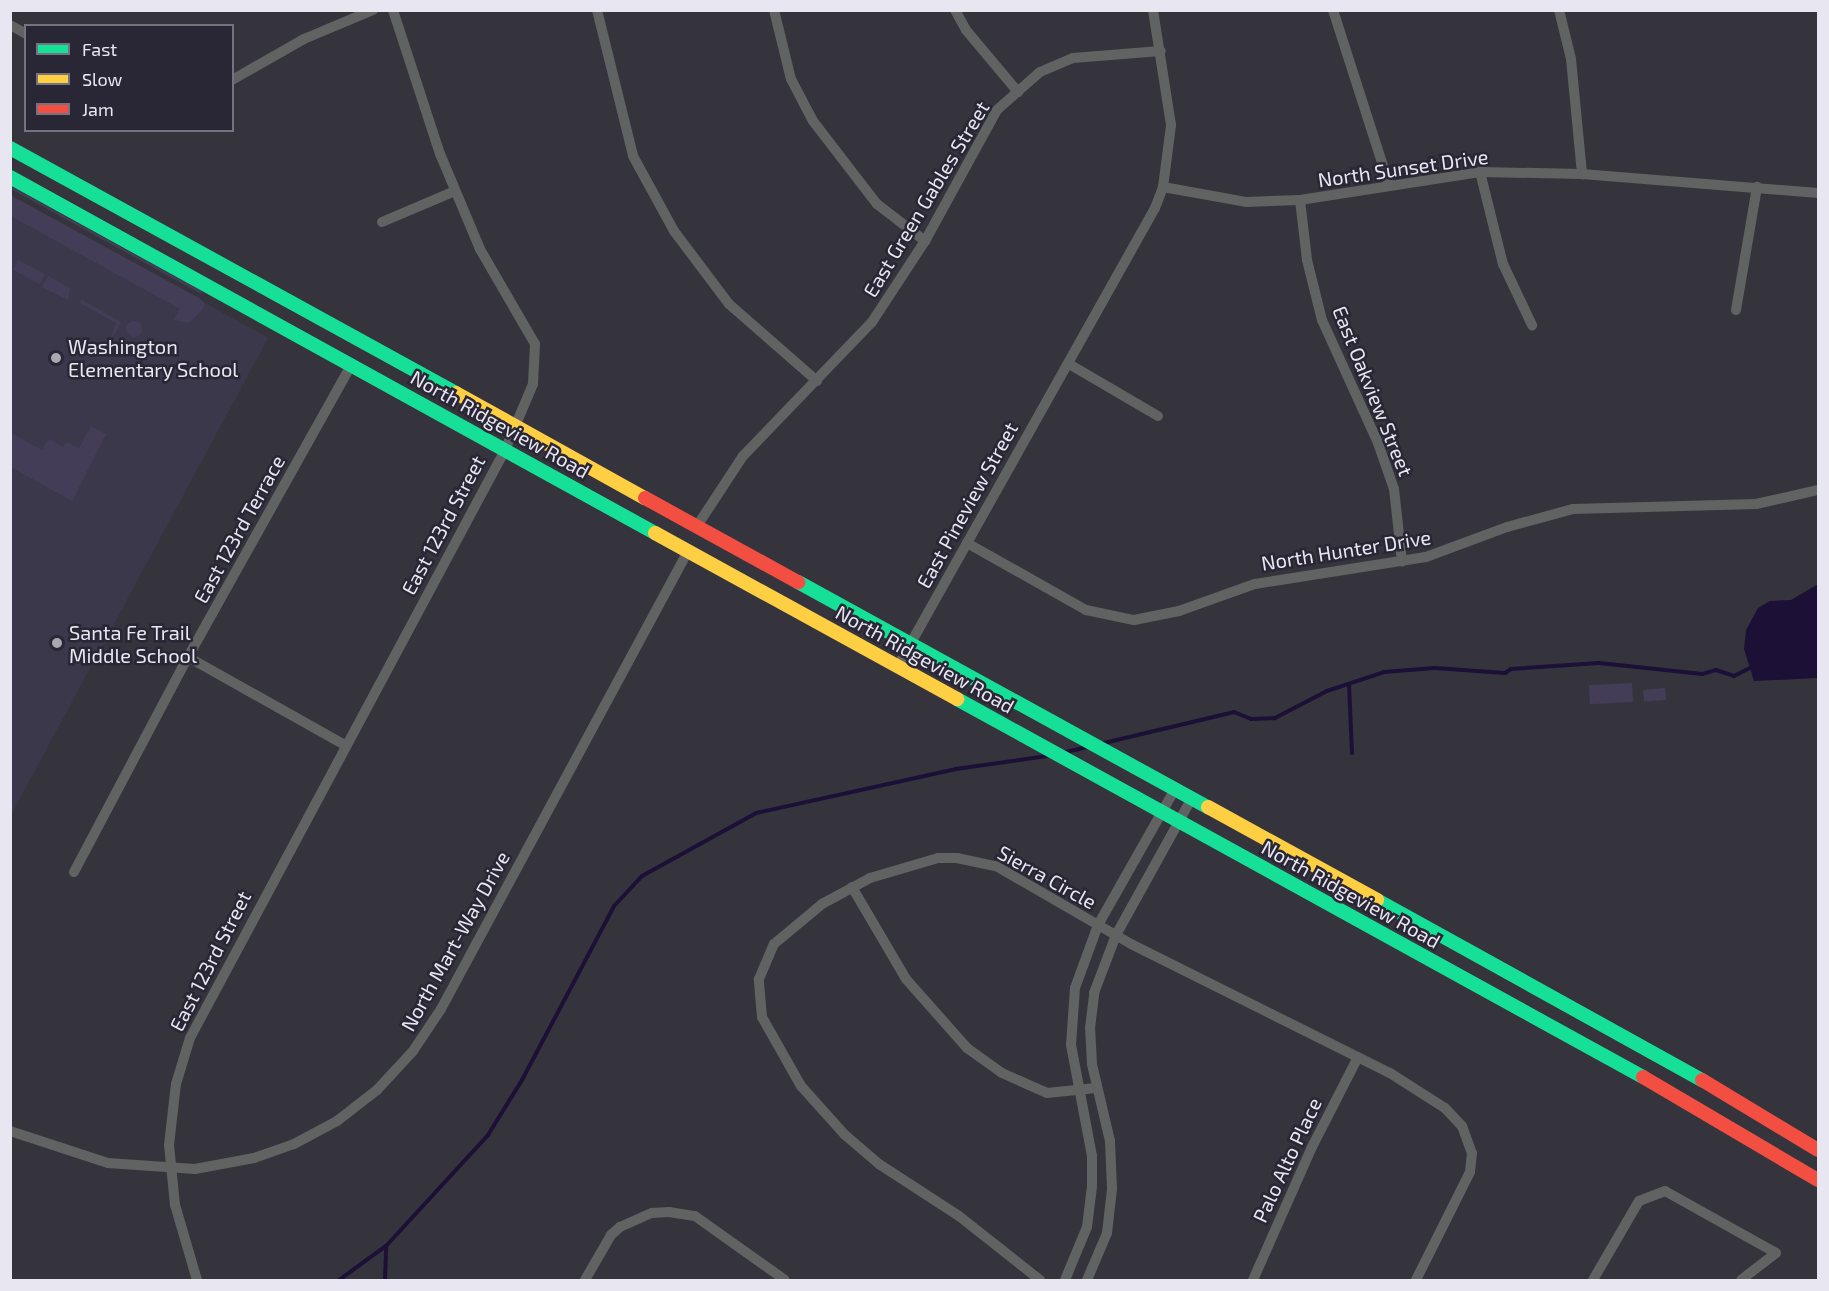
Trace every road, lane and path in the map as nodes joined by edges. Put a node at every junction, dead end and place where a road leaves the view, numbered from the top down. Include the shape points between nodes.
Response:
1 (373, 10) edge
2 (393, 10) edge
3 (597, 10) edge
4 (774, 10) edge
5 (955, 10) edge
6 (1153, 10) edge
7 (1334, 10) edge
8 (1559, 10) edge
9 (10, 25) edge
10 (24, 32) edge
11 (1161, 51) junction
12 (234, 79) edge
13 (1018, 92) junction
14 (10, 148) edge
15 (1480, 172) junction
16 (1582, 174) junction
17 (10, 177) edge
18 (1389, 184) junction
19 (1163, 187) junction
20 (1757, 188) junction
21 (455, 190) junction
22 (1818, 193) edge
23 (1300, 200) junction
24 (382, 222) dead end
25 (925, 241) junction
26 (1736, 310) dead end
27 (1532, 325) dead end
28 (352, 364) junction
29 (1069, 364) junction
30 (817, 381) junction
31 (1158, 416) dead end
32 (516, 426) junction
33 (505, 450) junction
34 (1818, 490) edge
35 (697, 526) junction
36 (967, 543) junction
37 (688, 551) junction
38 (1402, 562) junction
39 (911, 643) junction
40 (188, 657) junction
41 (898, 666) junction
42 (345, 745) junction
43 (1175, 789) junction
44 (1192, 798) junction
45 (1162, 812) junction
46 (1179, 821) junction
47 (74, 872) dead end
48 (852, 887) junction
49 (1098, 925) junction
50 (1116, 935) junction
51 (1358, 1057) junction
52 (1096, 1088) junction
53 (1078, 1092) junction
54 (10, 1131) edge
55 (1818, 1150) edge
56 (171, 1168) junction
57 (1818, 1180) edge
58 (197, 1281) edge
59 (585, 1281) edge
60 (785, 1281) edge
61 (1040, 1281) edge
62 (1065, 1281) edge
63 (1087, 1281) edge
64 (1253, 1281) edge
65 (1416, 1281) edge
66 (1593, 1281) edge
67 (1742, 1281) edge

1 - 12 street via 304,39
2 - 21 street
3 - 30 street via 633,156 674,231 729,304
4 - 25 street via 791,79 813,120 877,204
5 - 13 street via 966,30
6 - 11 street
7 - 18 street
8 - 16 street via 1571,59
9 - 10 street
11 - 13 street, East Green Gables Street via 1073,58 1040,72
11 - 19 street, East Pineview Street via 1169,103
13 - 25 street, East Green Gables Street via 997,110
14 - 32 main road, North Ridgeview Road
15 - 16 street, North Sunset Drive
15 - 18 street, North Sunset Drive
15 - 27 street via 1503,264
16 - 20 street, North Sunset Drive
17 - 28 main road, North Ridgeview Road
18 - 23 street, North Sunset Drive
19 - 23 street, North Sunset Drive via 1246,202
19 - 29 street, East Pineview Street
20 - 22 street, North Sunset Drive
20 - 26 street
21 - 24 street
21 - 32 street via 480,249 535,344 533,384
23 - 38 street, East Oakview Street via 1307,260 1322,320 1378,443 1394,489
25 - 30 street, East Green Gables Street via 872,322
28 - 33 main road, North Ridgeview Road
28 - 40 street, East 123rd Terrace
29 - 31 street
29 - 36 street, East Pineview Street
30 - 35 street, East Green Gables Street via 743,456
32 - 33 street
32 - 35 main road, North Ridgeview Road
33 - 37 main road, North Ridgeview Road
33 - 42 street, East 123rd Street
34 - 38 street, North Hunter Drive via 1785,500 1745,504 1573,509 1507,528 1443,553
35 - 39 main road, North Ridgeview Road
36 - 38 street, North Hunter Drive via 1086,610 1134,620 1179,611 1255,584
36 - 39 street, East Pineview Street
37 - 41 main road, North Ridgeview Road
37 - 56 street, North Mart-Way Drive via 446,999 413,1051 377,1090 337,1120 294,1144 216,1166
39 - 41 street, East Pineview Street
39 - 43 main road, North Ridgeview Road
40 - 42 street
40 - 47 street, East 123rd Terrace
41 - 45 main road, North Ridgeview Road
42 - 56 street, East 123rd Street via 190,1038 172,1107
43 - 44 main road, North Ridgeview Road
43 - 45 street
44 - 46 street
44 - 55 main road, North Ridgeview Road via 1677,1066
45 - 46 main road, North Ridgeview Road
45 - 49 street
46 - 50 street
46 - 57 main road, North Ridgeview Road via 1675,1095
48 - 49 street, Sierra Circle via 916,862 957,858 981,861 1008,872
48 - 53 street via 906,979 951,1034 984,1062 1023,1084 1047,1093
48 - 61 street, Sierra Circle via 822,904 774,944 759,980 762,1017 801,1086 845,1135 879,1164 959,1216
49 - 50 street, Sierra Circle
49 - 53 street via 1081,967 1070,1023
50 - 51 street, Sierra Circle
50 - 52 street via 1100,973 1091,1010 1090,1046
51 - 64 street, Palo Alto Place via 1312,1147
51 - 65 street, Sierra Circle via 1450,1112 1462,1126 1472,1153 1464,1188
52 - 53 street
52 - 63 street via 1110,1141 1112,1189 1107,1233
53 - 62 street via 1092,1155 1092,1201 1082,1242
54 - 56 street, North Mart-Way Drive via 108,1162
56 - 58 street, East 123rd Street via 180,1230
59 - 60 street via 610,1235 652,1213 669,1212 695,1216
66 - 67 street via 1640,1201 1665,1191 1776,1253

